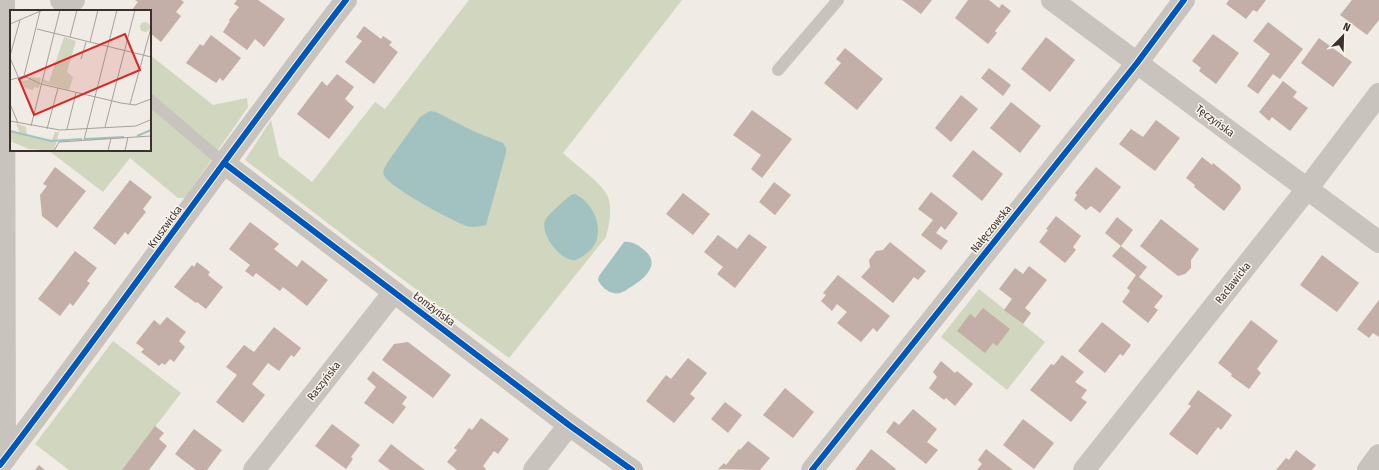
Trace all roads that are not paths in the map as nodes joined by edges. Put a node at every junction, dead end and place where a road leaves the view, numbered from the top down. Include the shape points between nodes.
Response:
1 (4, 0) edge
2 (61, 0) edge
3 (74, 0) edge
4 (346, 0) edge
5 (838, 0) edge
6 (1052, 0) edge
7 (1184, 0) edge
8 (77, 10) edge
9 (1136, 63) junction
10 (778, 70) dead end
11 (1379, 94) edge
12 (151, 101) edge
13 (224, 163) junction
14 (1307, 189) junction
15 (1379, 242) edge
16 (394, 292) junction
17 (569, 426) junction
18 (1379, 455) edge
19 (2, 462) edge
20 (254, 470) edge
21 (534, 470) edge
22 (632, 470) edge
23 (812, 470) edge
24 (1084, 470) edge
25 (1368, 470) edge

1 - 19 street
2 - 3 street
3 - 8 lane
4 - 13 street, Kruszwicka
5 - 10 lane
6 - 9 street, Tęczyńska
7 - 9 street, Nałęczowska
9 - 14 street, Tęczyńska
9 - 23 street, Nałęczowska
11 - 14 street, Racławicka
12 - 13 lane, Łomżyńska
13 - 16 street, Łomżyńska
13 - 19 street, Kruszwicka
14 - 15 street, Tęczyńska
14 - 24 street, Racławicka
16 - 17 street, Łomżyńska
16 - 20 street, Raszyńska
17 - 21 street
17 - 22 street, Łomżyńska
18 - 25 street

